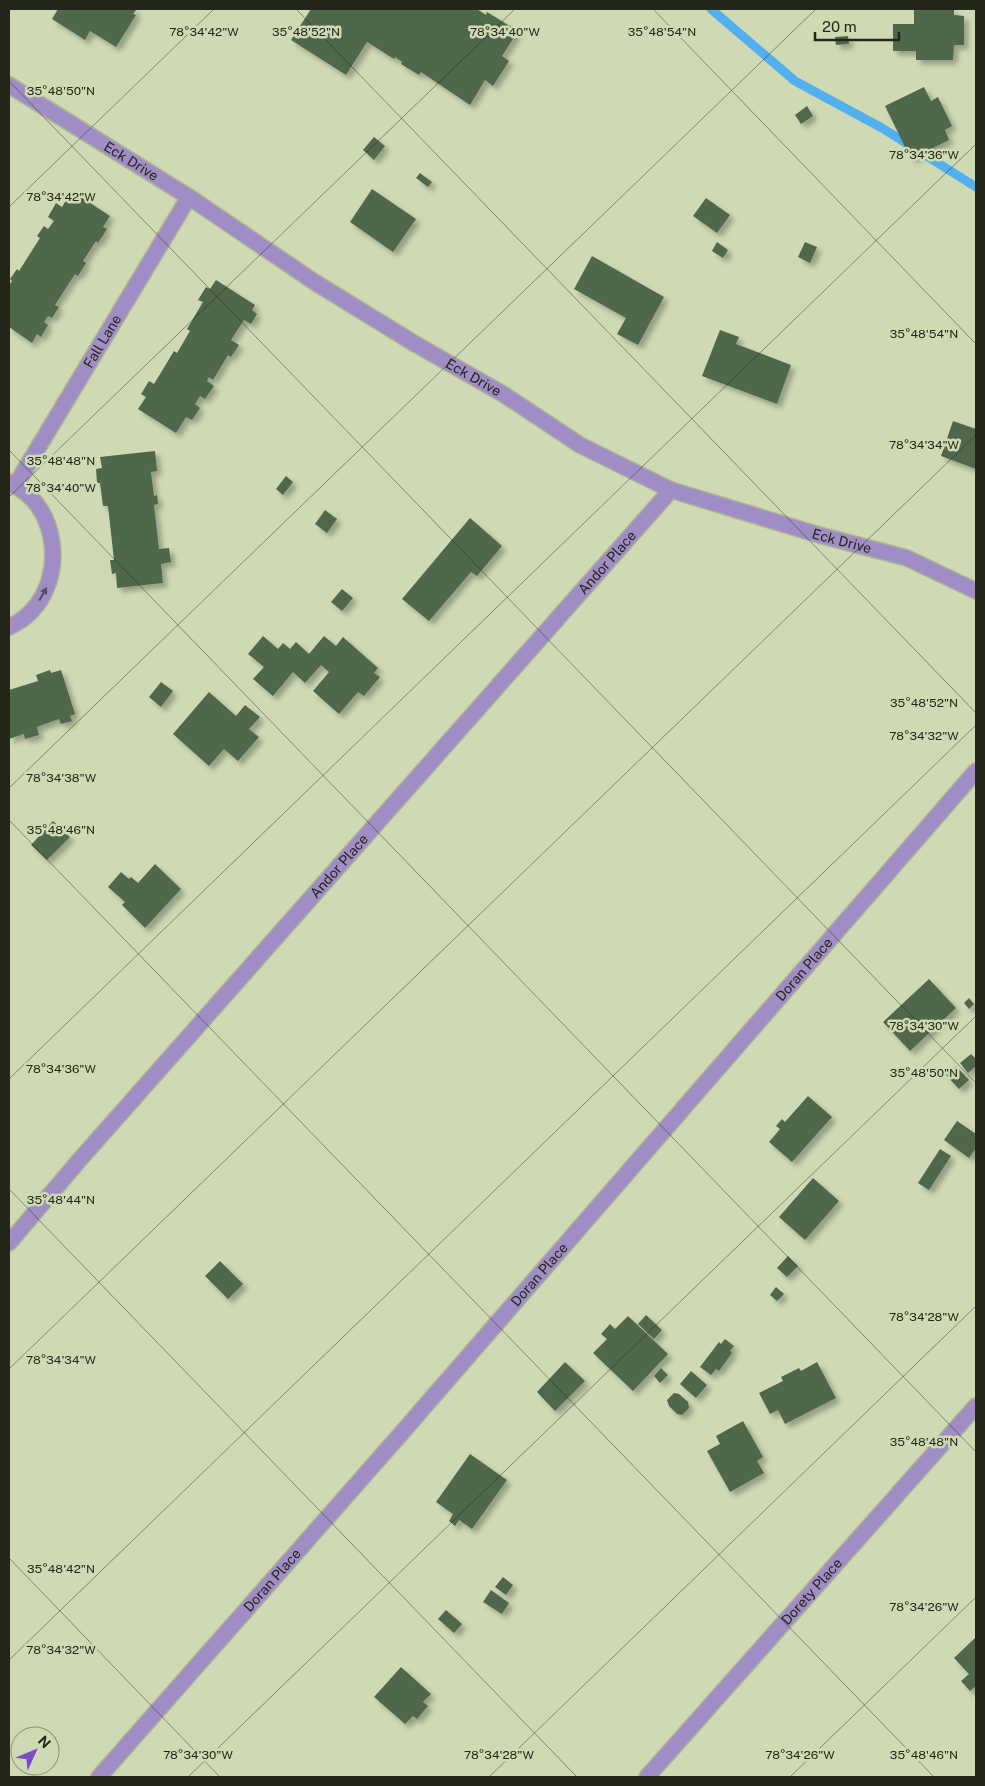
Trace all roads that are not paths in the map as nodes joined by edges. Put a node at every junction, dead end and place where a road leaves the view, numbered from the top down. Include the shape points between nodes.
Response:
1 (9, 85) edge
2 (189, 197) junction
3 (12, 484) edge
4 (671, 490) junction
5 (976, 591) edge
6 (9, 627) edge
7 (976, 771) edge
8 (9, 1243) edge
9 (976, 1406) edge
10 (99, 1777) edge
11 (647, 1777) edge

1 - 2 street, Eck Drive
2 - 3 street, Fall Lane
2 - 4 street, Eck Drive via 316,283 504,394 580,445
6 -> 3 street, Fall Lane via 33,610 46,591 53,570 54,547 38,505
4 - 5 street, Eck Drive via 907,558
4 - 8 street, Andor Place
7 - 10 street, Doran Place
9 - 11 street, Dorety Place

